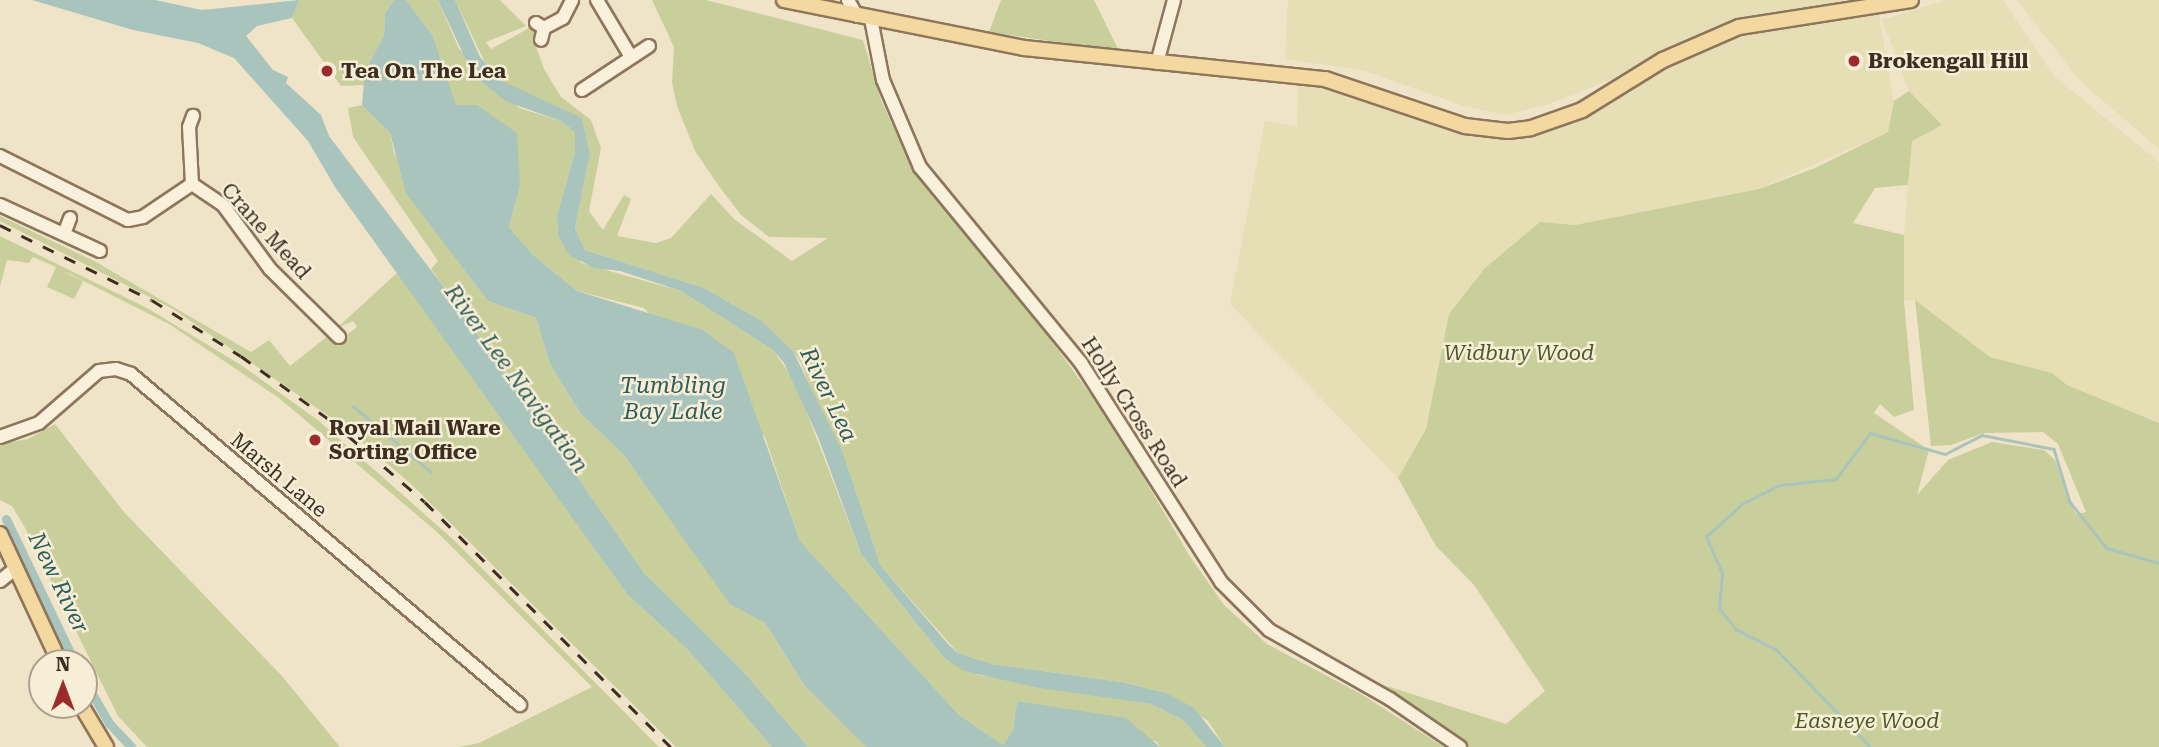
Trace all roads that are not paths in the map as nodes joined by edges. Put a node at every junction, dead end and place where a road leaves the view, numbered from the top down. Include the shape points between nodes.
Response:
1 (572, 0) edge
2 (597, 0) edge
3 (784, 0) edge
4 (1174, 0) edge
5 (1911, 0) edge
6 (856, 8) edge
7 (541, 30) dead end
8 (649, 46) dead end
9 (631, 57) junction
10 (1157, 63) junction
11 (582, 90) dead end
12 (193, 117) dead end
13 (0, 156) edge
14 (192, 184) junction
15 (0, 205) edge
16 (70, 218) dead end
17 (64, 234) junction
18 (100, 251) dead end
19 (340, 337) dead end
20 (0, 437) edge
21 (0, 534) edge
22 (16, 568) junction
23 (0, 581) edge
24 (54, 649) edge
25 (520, 705) dead end
26 (89, 719) edge
27 (106, 747) edge
28 (1460, 747) edge

1 - 7 street via 562,18
2 - 9 street
3 - 6 main road
4 - 10 street
5 - 10 main road via 1739,27 1663,60 1582,110 1508,131 1465,126 1325,79
6 - 10 main road via 985,42
6 - 28 street, Holly Cross Road via 920,167 1081,363 1221,582 1269,630 1390,699
8 - 9 street
9 - 11 street
12 - 14 street, Crane Mead via 189,127
13 - 14 street, Crane Mead via 128,220 143,217
14 - 19 street, Crane Mead via 223,205 270,269
15 - 17 street
16 - 17 street
17 - 18 street
20 - 25 street, Marsh Lane via 39,423 99,371 116,369 131,374
21 - 22 main road
22 - 23 street
22 - 24 main road
26 - 27 main road

